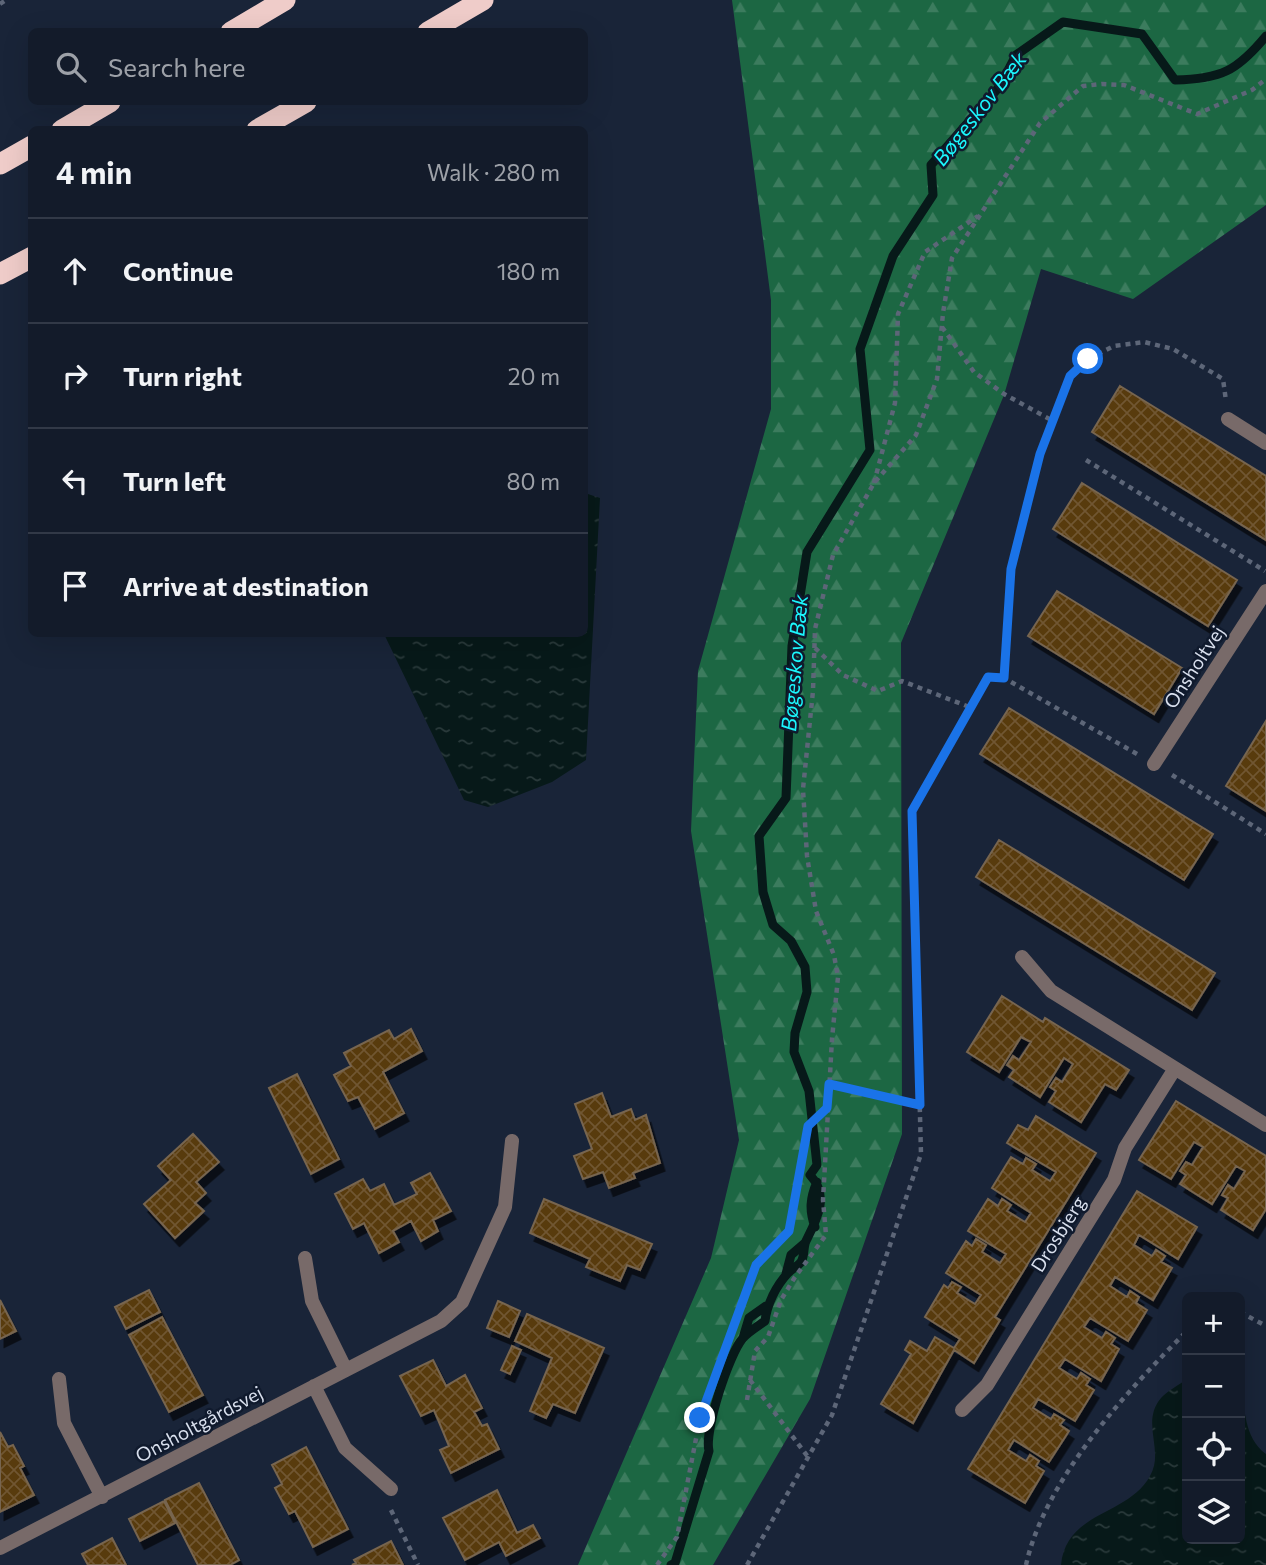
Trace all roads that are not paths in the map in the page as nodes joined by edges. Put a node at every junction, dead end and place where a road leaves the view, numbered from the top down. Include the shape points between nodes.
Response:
1 (285, 0) edge
2 (483, 0) edge
3 (238, 28) edge
4 (435, 28) edge
5 (105, 105) edge
6 (301, 105) edge
7 (69, 126) edge
8 (264, 126) edge
9 (28, 148) edge
10 (0, 164) edge
11 (28, 259) edge
12 (0, 274) edge
13 (1228, 419) road end
14 (1266, 443) edge
15 (1266, 591) edge
16 (1154, 764) road end
17 (1022, 957) dead end
18 (1174, 1070) junction
19 (1266, 1125) edge
20 (512, 1141) dead end
21 (305, 1258) dead end
22 (346, 1370) junction
23 (59, 1379) dead end
24 (314, 1386) junction
25 (962, 1410) dead end
26 (391, 1489) road end
27 (102, 1497) junction
28 (0, 1548) edge

1 - 3 highway
2 - 4 highway
5 - 7 highway
6 - 8 highway
9 - 10 highway
11 - 12 highway
13 - 14 street
15 - 16 street, Onsholtvej
17 - 18 street via 1051,990
18 - 19 street
18 - 25 street, Drosbjerg via 1125,1148 1114,1180 987,1385
20 - 22 street, Onsholtgårdsvej via 505,1207 462,1302 441,1321
21 - 22 street via 312,1300
22 - 24 street, Onsholtgårdsvej
23 - 27 street via 64,1423
24 - 26 street via 345,1448
24 - 27 street, Onsholtgårdsvej
27 - 28 street, Onsholtgårdsvej

